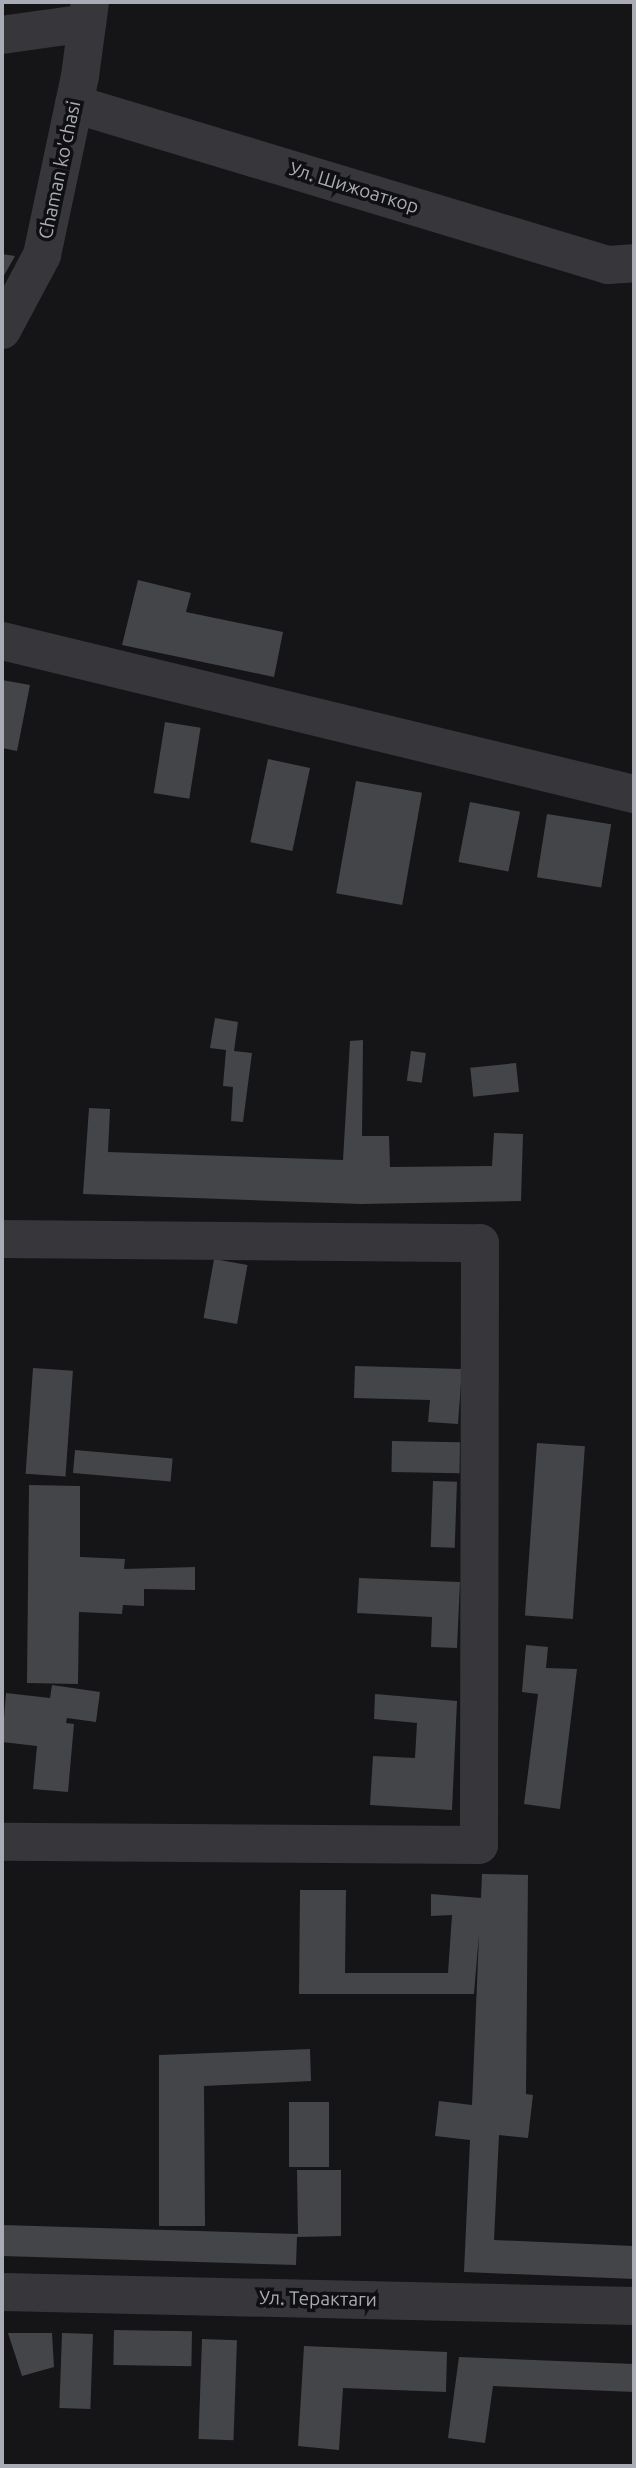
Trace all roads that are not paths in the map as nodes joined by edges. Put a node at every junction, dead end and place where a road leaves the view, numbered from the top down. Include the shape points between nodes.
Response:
1 (89, 13) edge
2 (2, 35) edge
3 (74, 104) junction
4 (634, 263) edge
5 (2, 330) edge
6 (2, 641) edge
7 (634, 794) edge
8 (2, 1239) edge
9 (2, 1842) edge
10 (2, 2291) edge
11 (634, 2306) edge

1 - 2 street
1 - 3 street, Chaman ko'chasi
3 - 4 street, Ул. Шижоаткор via 608,265
3 - 5 street, Chaman ko'chasi via 42,255
6 - 7 street
8 - 9 street via 480,1242 479,1845
10 - 11 street, Ул. Терактаги

